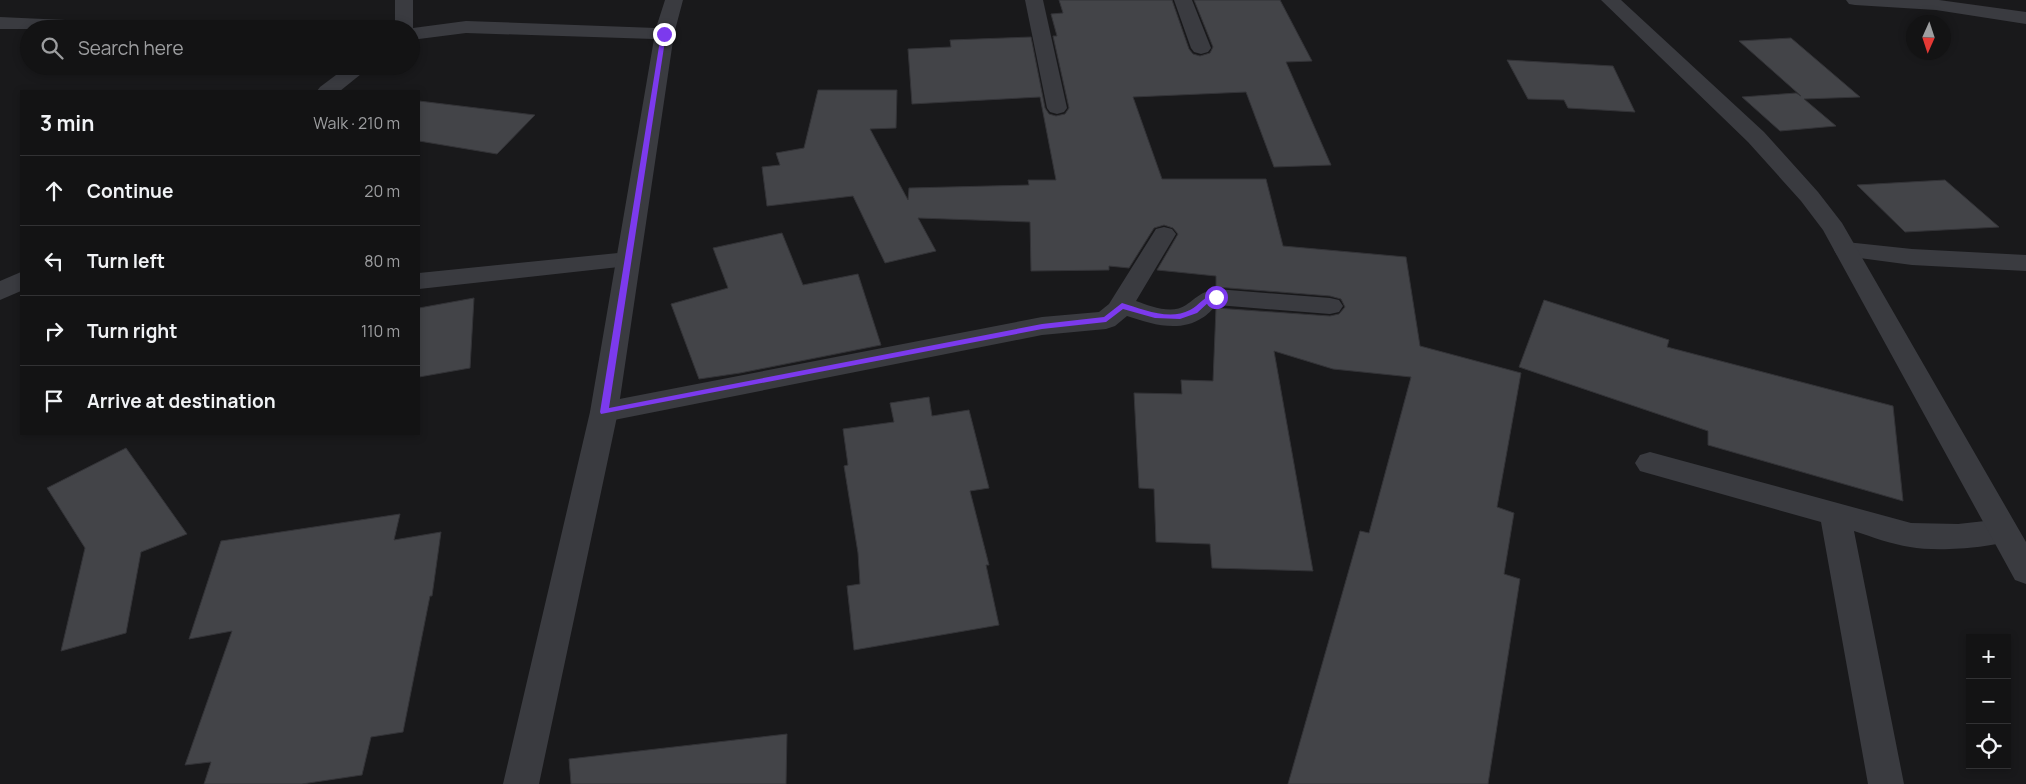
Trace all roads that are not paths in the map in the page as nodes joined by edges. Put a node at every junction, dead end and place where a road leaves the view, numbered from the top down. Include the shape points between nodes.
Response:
1 (404, 0) edge
2 (674, 0) edge
3 (1034, 0) edge
4 (1183, 0) edge
5 (1610, 0) edge
6 (1854, 0) edge
7 (1932, 3) edge
8 (2026, 18) edge
9 (404, 20) edge
10 (0, 23) edge
11 (20, 24) edge
12 (420, 33) edge
13 (664, 34) junction
14 (1201, 48) dead end
15 (349, 75) edge
16 (328, 90) edge
17 (1057, 108) dead end
18 (1164, 234) dead end
19 (1846, 250) junction
20 (628, 260) junction
21 (2026, 263) edge
22 (20, 281) edge
23 (420, 281) edge
24 (0, 292) edge
25 (1122, 306) junction
26 (1330, 306) dead end
27 (604, 412) junction
28 (1650, 462) dead end
29 (1835, 514) junction
30 (2003, 531) junction
31 (2026, 571) edge
32 (522, 784) edge
33 (1886, 784) edge

1 - 9 street
2 - 13 street
3 - 17 street
4 - 14 street
5 - 19 street via 1788,170 1811,196
6 - 7 street
7 - 8 street
10 - 11 street
12 - 13 street via 466,27
13 - 20 street
15 - 16 street
18 - 25 street
19 - 21 street
19 - 30 street
20 - 23 street
20 - 27 street
22 - 24 street
25 - 26 street via 1155,316 1180,316 1194,312 1209,298 1216,297
25 - 27 street via 1106,320 1042,326
27 - 32 street
28 - 29 street
29 - 30 street via 1911,535 1958,536
29 - 33 street
30 - 31 street

